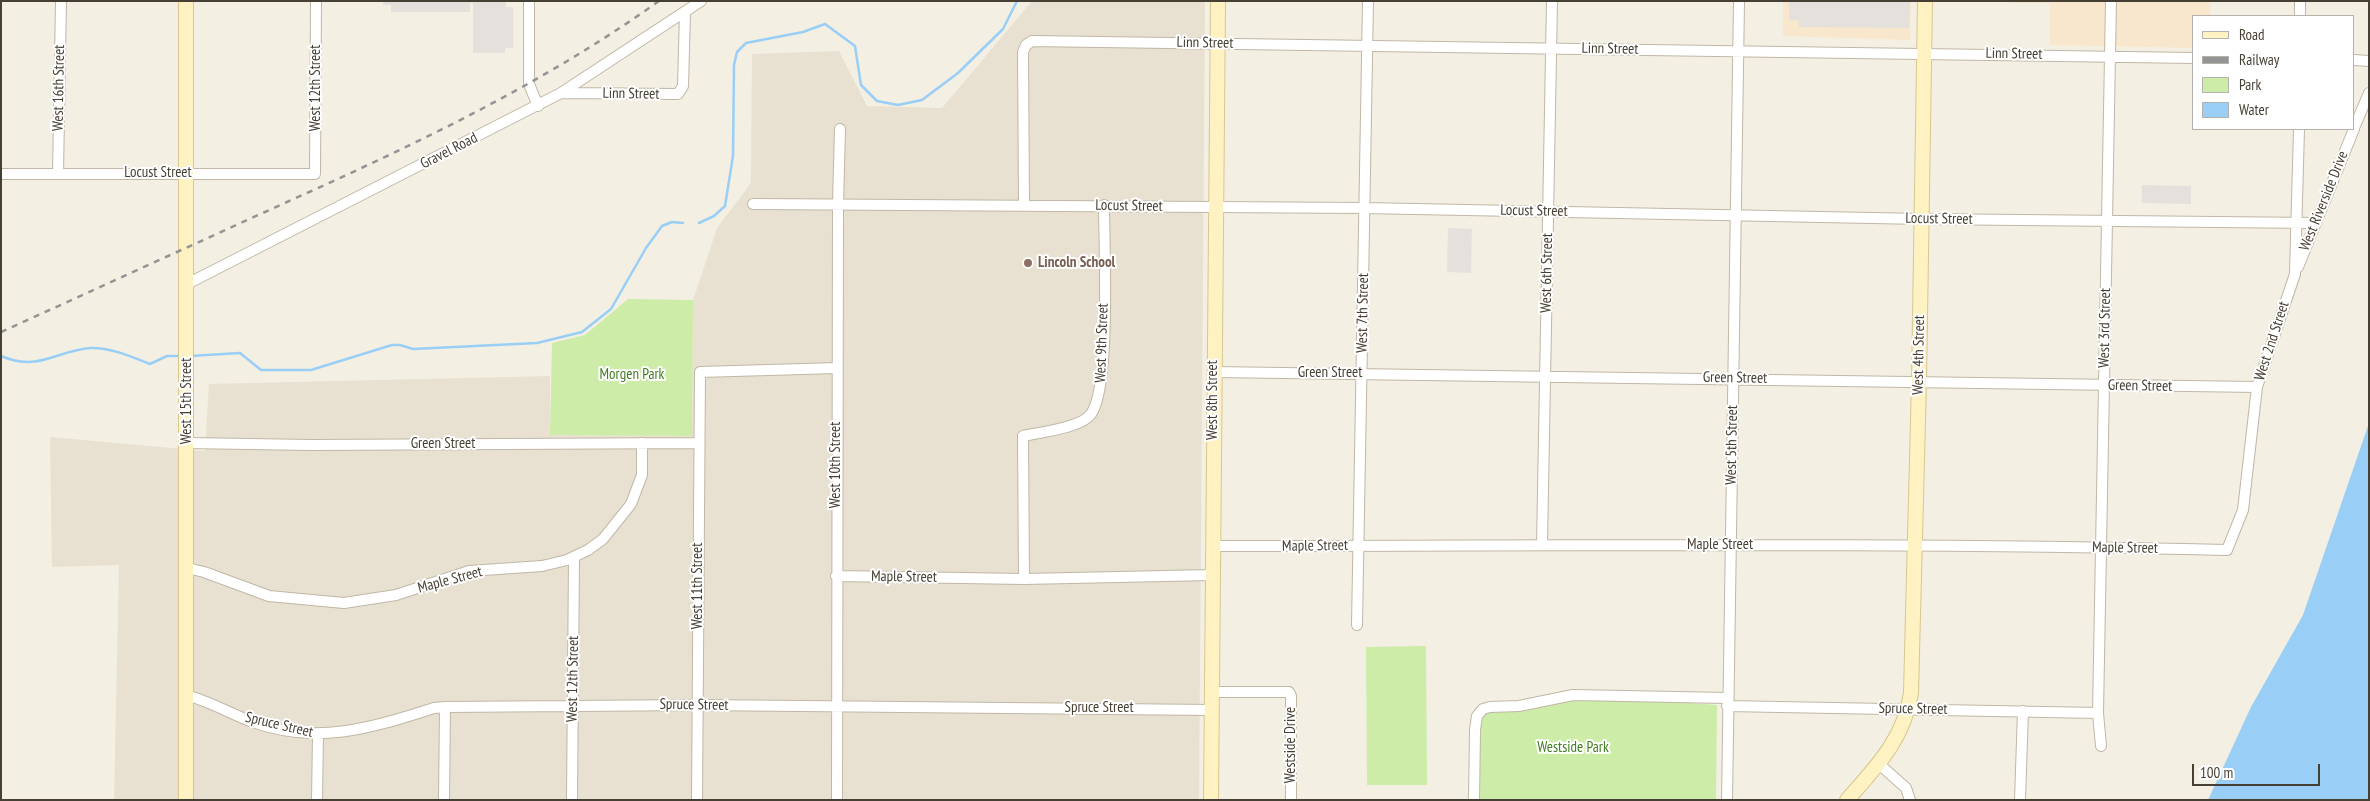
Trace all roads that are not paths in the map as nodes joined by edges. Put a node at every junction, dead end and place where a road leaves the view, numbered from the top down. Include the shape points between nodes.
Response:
1 (61, 1) edge
2 (186, 1) edge
3 (316, 1) edge
4 (528, 1) edge
5 (701, 1) edge
6 (1218, 1) edge
7 (1368, 1) edge
8 (1552, 1) edge
9 (1739, 1) edge
10 (1925, 1) edge
11 (2111, 1) edge
12 (2300, 1) edge
13 (685, 13) junction
14 (2300, 15) edge
15 (1217, 44) junction
16 (1367, 45) junction
17 (1551, 48) junction
18 (1738, 50) junction
19 (1924, 53) junction
20 (2111, 56) junction
21 (2192, 58) edge
22 (2355, 60) edge
23 (2369, 61) edge
24 (2369, 92) edge
25 (561, 93) junction
26 (538, 106) junction
27 (2355, 127) edge
28 (840, 130) dead end
29 (2299, 130) edge
30 (2354, 130) edge
31 (186, 173) junction
32 (1, 174) edge
33 (58, 174) junction
34 (316, 174) joint
35 (753, 204) dead end
36 (838, 204) junction
37 (1024, 204) junction
38 (1104, 205) junction
39 (1215, 207) junction
40 (1364, 208) junction
41 (1548, 211) junction
42 (1735, 214) junction
43 (1922, 219) junction
44 (2107, 220) junction
45 (2296, 222) junction
46 (2314, 223) junction
47 (2295, 274) junction
48 (187, 284) junction
49 (837, 368) junction
50 (1213, 372) junction
51 (1362, 373) junction
52 (1545, 376) junction
53 (1732, 378) junction
54 (1919, 381) junction
55 (2104, 385) junction
56 (2257, 387) junction
57 (699, 442) junction
58 (187, 443) junction
59 (642, 443) junction
60 (1542, 544) junction
61 (1358, 545) junction
62 (1730, 545) junction
63 (1213, 546) junction
64 (1915, 547) junction
65 (2101, 547) junction
66 (2227, 550) joint
67 (574, 558) junction
68 (187, 568) junction
69 (1212, 575) junction
70 (836, 576) junction
71 (1024, 579) junction
72 (1358, 625) dead end
73 (1212, 692) junction
74 (186, 695) junction
75 (1727, 702) junction
76 (572, 704) junction
77 (698, 705) junction
78 (445, 707) junction
79 (836, 707) junction
80 (1909, 708) junction
81 (1212, 710) junction
82 (2023, 711) junction
83 (2098, 712) junction
84 (318, 734) junction
85 (2101, 746) dead end
86 (1879, 764) junction
87 (186, 800) edge
88 (317, 800) edge
89 (444, 800) edge
90 (572, 800) edge
91 (697, 800) edge
92 (837, 800) edge
93 (1211, 800) edge
94 (1291, 800) edge
95 (1474, 800) edge
96 (1727, 800) edge
97 (1847, 800) edge
98 (1910, 800) edge
99 (2020, 800) edge

1 - 33 street, West 16th Street
2 - 31 street, West 15th Street
3 - 34 street, West 12th Street
4 - 26 street via 529,84
5 - 13 street, Gravel Road
6 - 15 street, West 8th Street
7 - 16 street, West 7th Street
8 - 17 street, West 6th Street
9 - 18 street, West 5th Street
10 - 19 street, West 4th Street
11 - 20 street, West 3rd Street
12 - 14 street
13 - 25 street, Gravel Road
13 - 25 street, Linn Street via 683,86 678,94
15 - 16 street, Linn Street
15 - 37 street, Linn Street via 1032,41 1026,44 1023,52
15 - 39 street, West 8th Street
16 - 17 street, Linn Street
16 - 40 street, West 7th Street
17 - 18 street, Linn Street
17 - 41 street, West 6th Street
18 - 19 street, Linn Street
18 - 42 street, West 5th Street
19 - 20 street, Linn Street
19 - 43 street, West 4th Street
20 - 21 street, Linn Street
20 - 44 street, West 3rd Street
22 - 23 street
24 - 27 street, West Riverside Drive
25 - 26 street, Gravel Road
26 - 48 street, Gravel Road
28 - 36 street, West 10th Street
29 - 45 street, West 2nd Street
30 - 46 street, West Riverside Drive
31 - 33 street, Locust Street
31 - 34 street, Locust Street
31 - 48 street, West 15th Street
32 - 33 street, Locust Street
35 - 36 street, Locust Street
36 - 37 street, Locust Street
36 - 49 street, West 10th Street
37 - 38 street, Locust Street
38 - 39 street, Locust Street
38 - 71 street, West 9th Street via 1103,372 1097,402 1090,415 1072,425 1023,436
39 - 40 street, Locust Street
39 - 50 street, West 8th Street
40 - 41 street, Locust Street
40 - 51 street, West 7th Street
41 - 42 street, Locust Street
41 - 52 street, West 6th Street
42 - 43 street, Locust Street
42 - 53 street, West 5th Street
43 - 44 street, Locust Street
43 - 54 street, West 4th Street
44 - 45 street, Locust Street
44 - 55 street, West 3rd Street
45 - 46 street, Locust Street
45 - 47 street, West 2nd Street
46 - 47 street, West Riverside Drive
47 - 56 street, West 2nd Street
48 - 58 street, West 15th Street
49 - 57 street, West 11th Street via 700,372
49 - 70 street, West 10th Street
50 - 51 street, Green Street
50 - 63 street, West 8th Street
51 - 52 street, Green Street
51 - 61 street, West 7th Street
52 - 53 street, Green Street
52 - 60 street, West 6th Street
53 - 54 street, Green Street
53 - 62 street, West 5th Street
54 - 55 street, Green Street
54 - 64 street, West 4th Street
55 - 56 street, Green Street
55 - 65 street, West 3rd Street
56 - 66 street, West 2nd Street via 2243,510
57 - 59 street, Green Street
57 - 77 street, West 11th Street
58 - 59 street, Green Street
58 - 68 street, West 15th Street
59 - 67 street, Maple Street via 642,475 631,504 603,539
60 - 61 street, Maple Street
60 - 62 street, Maple Street
61 - 63 street, Maple Street
61 - 72 street, West 7th Street
62 - 64 street, Maple Street
62 - 75 street, West 5th Street
63 - 69 street, West 8th Street
64 - 65 street, Maple Street
64 - 80 street, West 4th Street
65 - 66 street, Maple Street
65 - 83 street, West 3rd Street
67 - 68 street, Maple Street via 542,566 469,571 396,595 344,603 269,596
67 - 76 street, West 12th Street
68 - 74 street, West 15th Street
69 - 71 street, Maple Street
69 - 73 street, West 8th Street
70 - 71 street, Maple Street
70 - 79 street, West 10th Street
73 - 81 street, West 8th Street
73 - 94 street, Westside Drive via 1289,692
74 - 84 street, Spruce Street via 252,722
74 - 87 street, West 15th Street
75 - 80 street, Spruce Street
75 - 95 street, Spruce Street via 1572,696 1519,706 1490,707 1477,716 1474,730
75 - 96 street, West 5th Street
76 - 77 street, Spruce Street
76 - 78 street, Spruce Street
76 - 90 street, West 12th Street
77 - 79 street, Spruce Street
77 - 91 street, West 11th Street
78 - 84 street, Spruce Street via 371,728
78 - 89 street
79 - 81 street, Spruce Street
79 - 92 street, West 10th Street
80 - 82 street, Spruce Street
80 - 86 street, West 4th Street via 1903,727
81 - 93 street, West 8th Street
82 - 83 street, Spruce Street
82 - 99 street
83 - 85 street, West 3rd Street
84 - 88 street
86 - 97 street, West 4th Street
86 - 98 street via 1906,788

